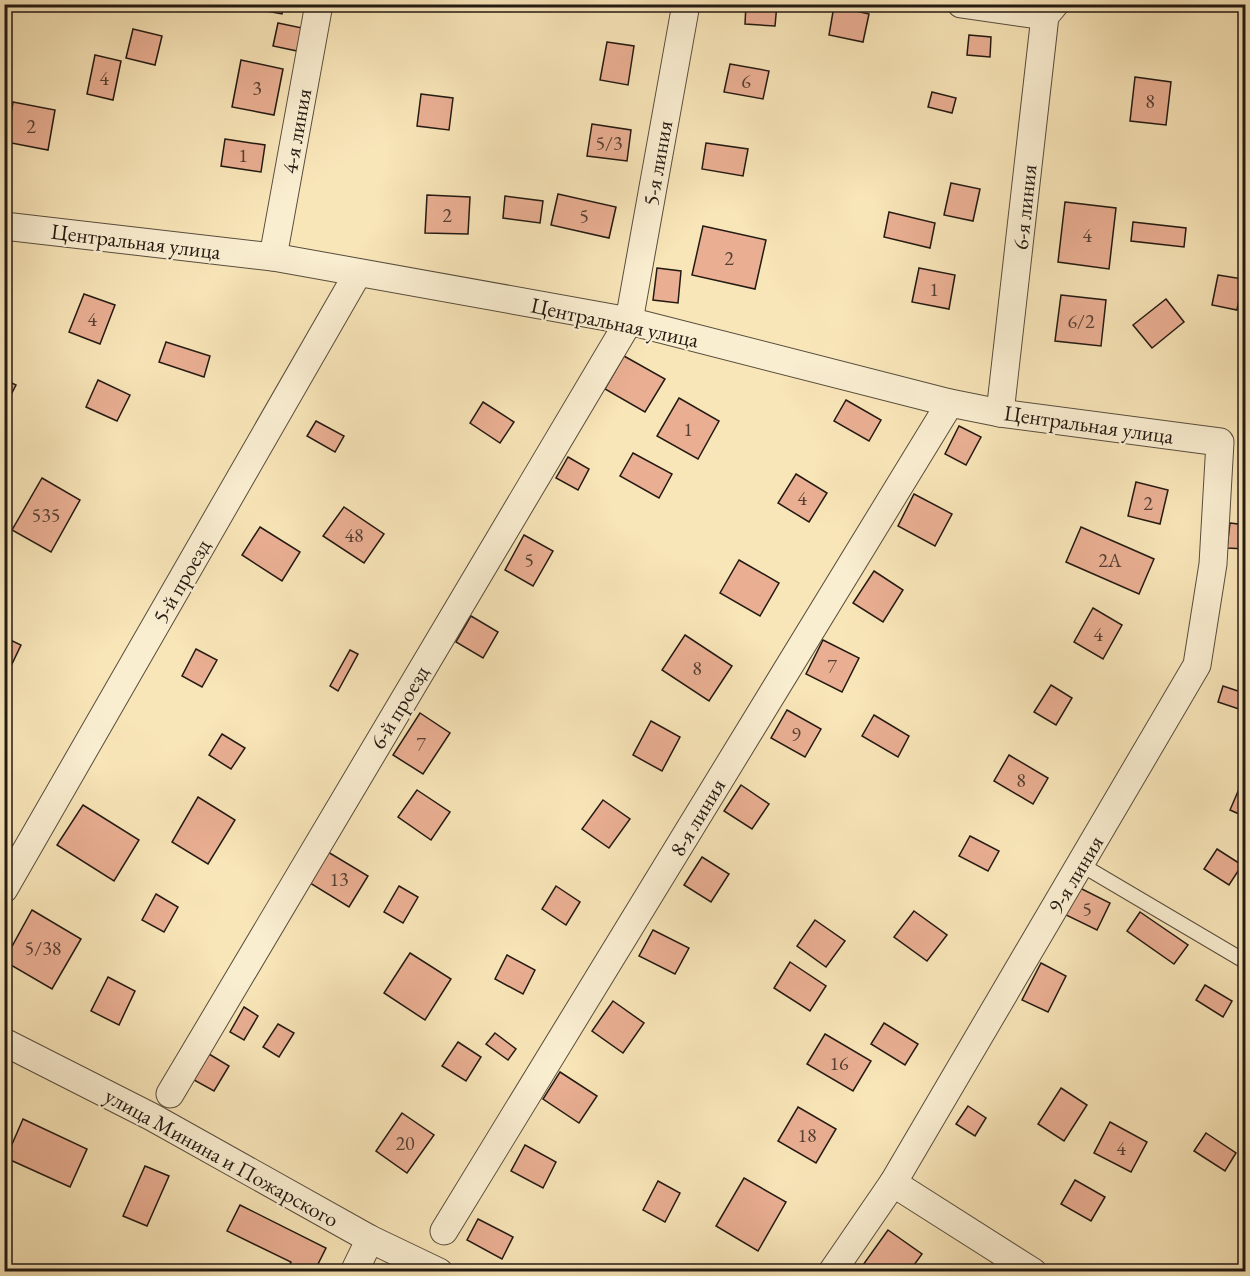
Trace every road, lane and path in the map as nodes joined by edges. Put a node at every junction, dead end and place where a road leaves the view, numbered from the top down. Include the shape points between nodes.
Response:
1 (319, 4) edge
2 (686, 4) edge
3 (961, 4) edge
4 (1050, 10) edge
5 (4, 226) edge
6 (273, 257) junction
7 (358, 273) junction
8 (628, 321) junction
9 (950, 403) junction
10 (1000, 413) junction
11 (1220, 442) joint
12 (1080, 864) junction
13 (4, 889) edge
14 (1245, 962) edge
15 (4, 1042) edge
16 (170, 1094) dead end
17 (893, 1182) junction
18 (444, 1231) dead end
19 (370, 1239) junction
20 (354, 1272) edge
21 (439, 1272) edge
22 (832, 1272) edge
23 (1033, 1272) edge

1 - 6 street, 4-я линия
2 - 8 street, 5-я линия
3 - 4 street
4 - 10 street, 6-я линия
5 - 6 street, Центральная улица
6 - 7 street, Центральная улица
7 - 8 street, Центральная улица
7 - 13 street, 5-й проезд
8 - 9 street, Центральная улица
8 - 16 street, 6-й проезд
9 - 10 street, Центральная улица
9 - 18 street, 8-я линия
10 - 11 street, Центральная улица
11 - 12 street, 9-я линия via 1213,564 1197,665
12 - 14 lane
12 - 17 street, 9-я линия
15 - 19 street, улица Минина и Пожарского via 152,1117
17 - 22 street, 9-я линия
17 - 23 street
19 - 20 street
19 - 21 street, улица Минина и Пожарского

